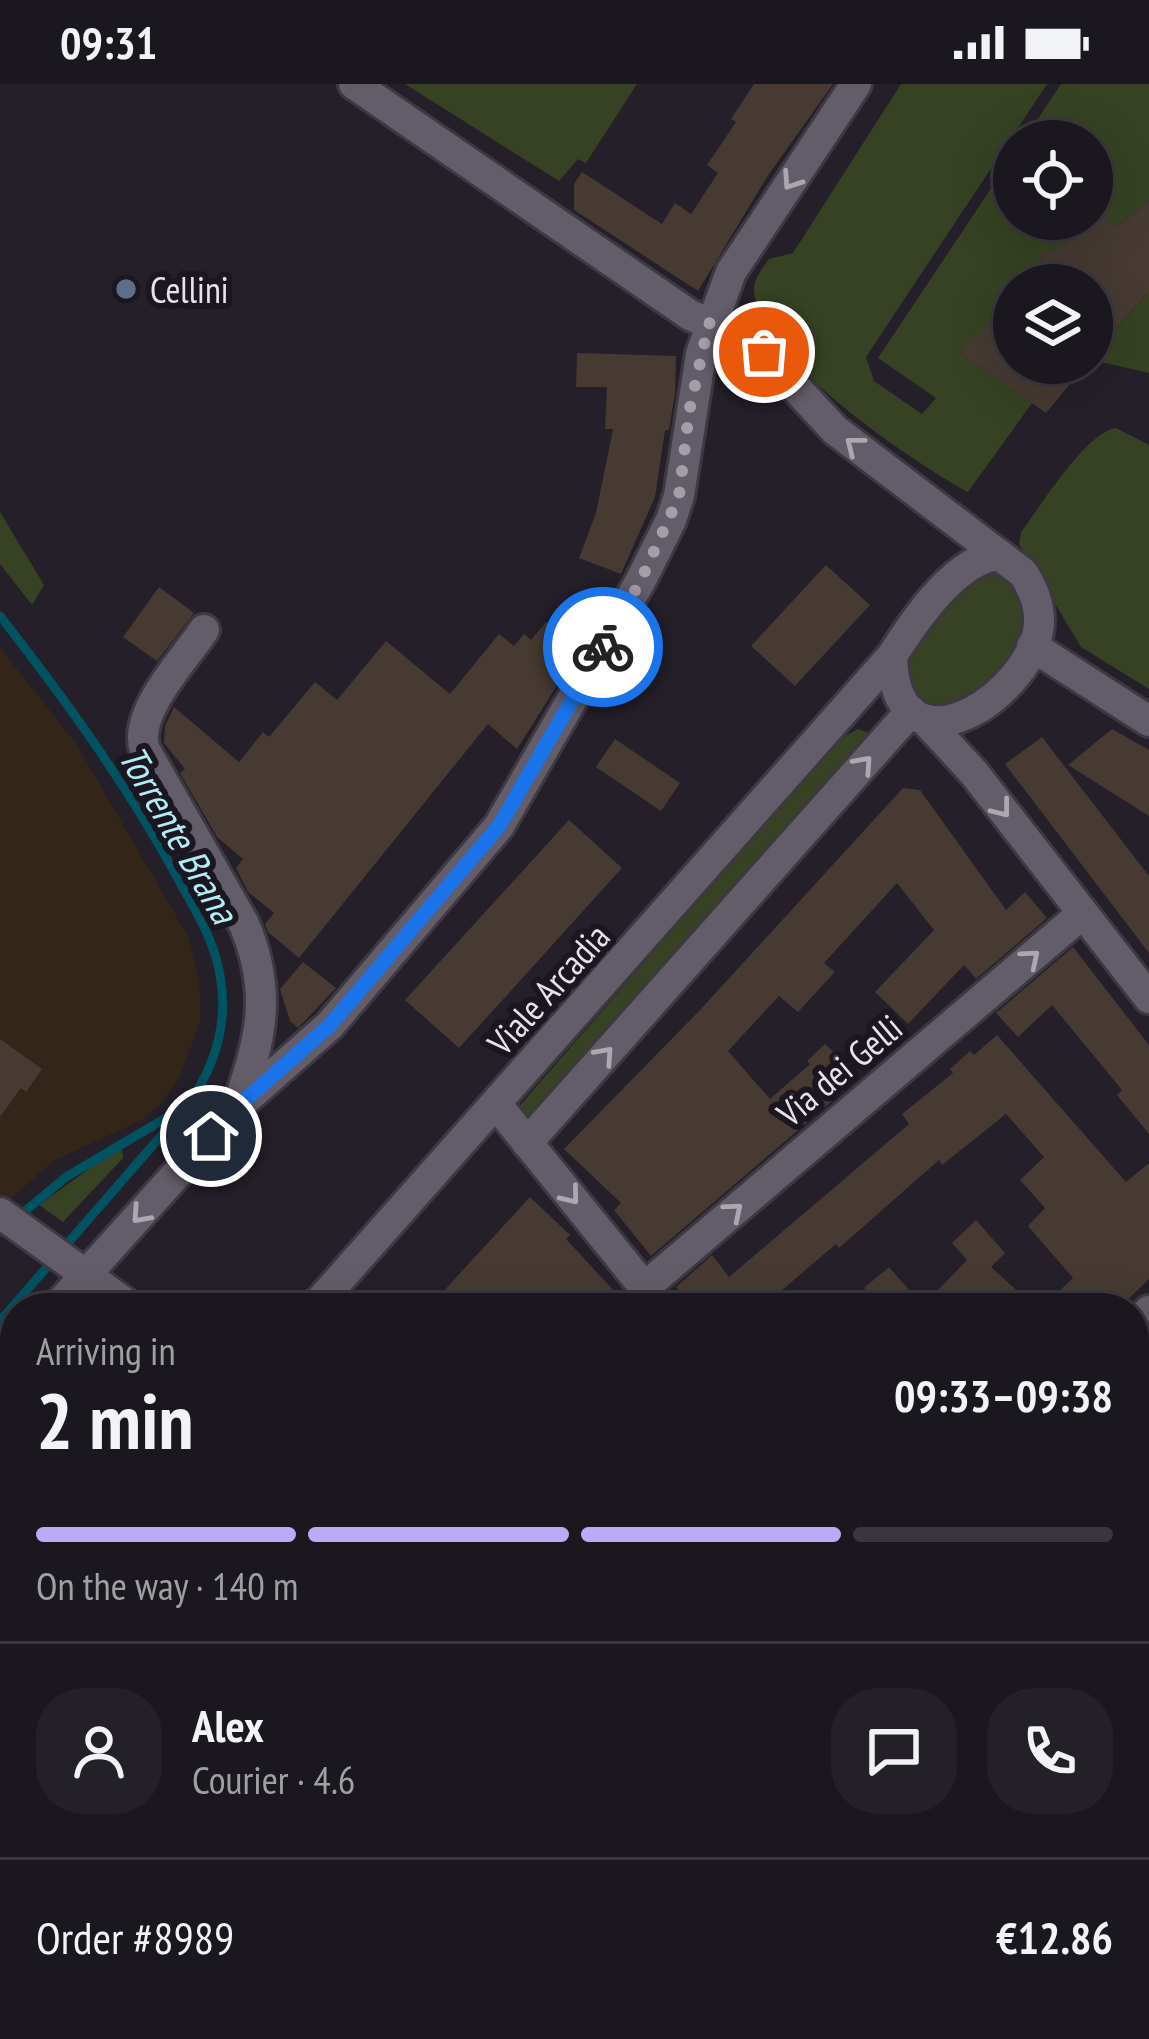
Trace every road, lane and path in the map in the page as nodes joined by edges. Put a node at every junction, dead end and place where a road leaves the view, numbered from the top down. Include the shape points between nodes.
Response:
1 (354, 84) edge
2 (856, 84) edge
3 (709, 323) junction
4 (947, 516) junction
5 (1000, 555) junction
6 (946, 587) junction
7 (204, 630) dead end
8 (1032, 646) junction
9 (892, 656) junction
10 (915, 714) junction
11 (838, 720) junction
12 (1149, 721) edge
13 (1083, 913) junction
14 (1149, 998) edge
15 (496, 1105) junction
16 (237, 1107) junction
17 (527, 1142) junction
18 (0, 1213) edge
19 (80, 1270) junction
20 (65, 1293) edge
21 (111, 1293) edge
22 (327, 1293) edge
23 (649, 1293) edge
24 (666, 1293) edge

1 - 3 street
2 -> 3 street via 743,251
4 -> 3 street via 835,430 764,352
3 - 16 street via 671,520 499,826 330,1025
4 - 5 street
4 - 6 street via 957,556
5 - 6 street via 971,562
5 - 8 street via 1031,585 1039,620
6 - 9 street
7 - 16 street via 141,734 254,954 260,1034
8 - 10 street via 967,717 941,724
8 - 12 street
9 - 10 street via 892,676
9 - 11 street, Viale Arcadia
10 - 11 street
10 -> 13 street via 974,773
17 -> 10 street
11 - 15 street, Viale Arcadia
13 - 14 street
24 -> 13 street, Via dei Gelli
15 - 17 street
15 - 22 street, Viale Arcadia
16 -> 19 street
17 -> 23 street
18 - 19 street
19 - 20 street
19 - 21 street

